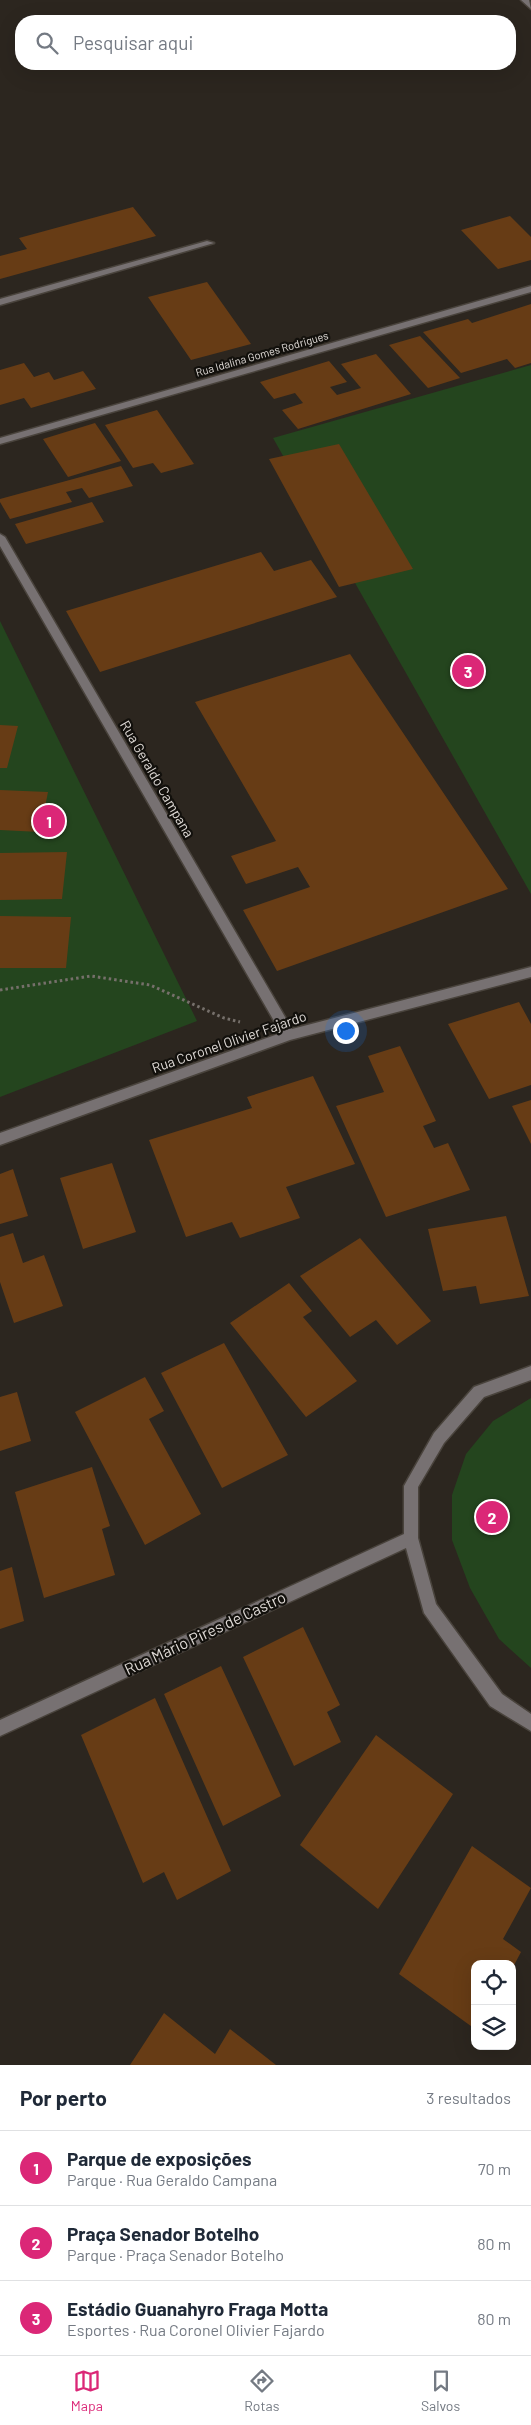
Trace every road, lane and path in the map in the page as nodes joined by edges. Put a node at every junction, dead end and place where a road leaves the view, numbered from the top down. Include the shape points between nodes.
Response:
1 (525, 0) edge
2 (531, 7) edge
3 (210, 243) dead end
4 (531, 289) edge
5 (0, 302) edge
6 (0, 441) edge
7 (0, 537) edge
8 (531, 972) edge
9 (0, 990) edge
10 (289, 1035) junction
11 (0, 1139) edge
12 (531, 1373) edge
13 (410, 1538) junction
14 (531, 1723) edge
15 (0, 1728) edge

1 - 2 street
3 - 5 street
4 - 6 street, Rua Idalina Gomes Rodrigues
7 - 10 street, Rua Geraldo Campana
8 - 10 street, Rua Coronel Olivier Fajardo
9 - 10 path via 91,976 150,985 224,1018
10 - 11 street, Rua Coronel Olivier Fajardo
12 - 13 street via 479,1392 439,1438 411,1486
13 - 14 street via 429,1608 496,1700
13 - 15 street, Rua Mário Pires de Castro

